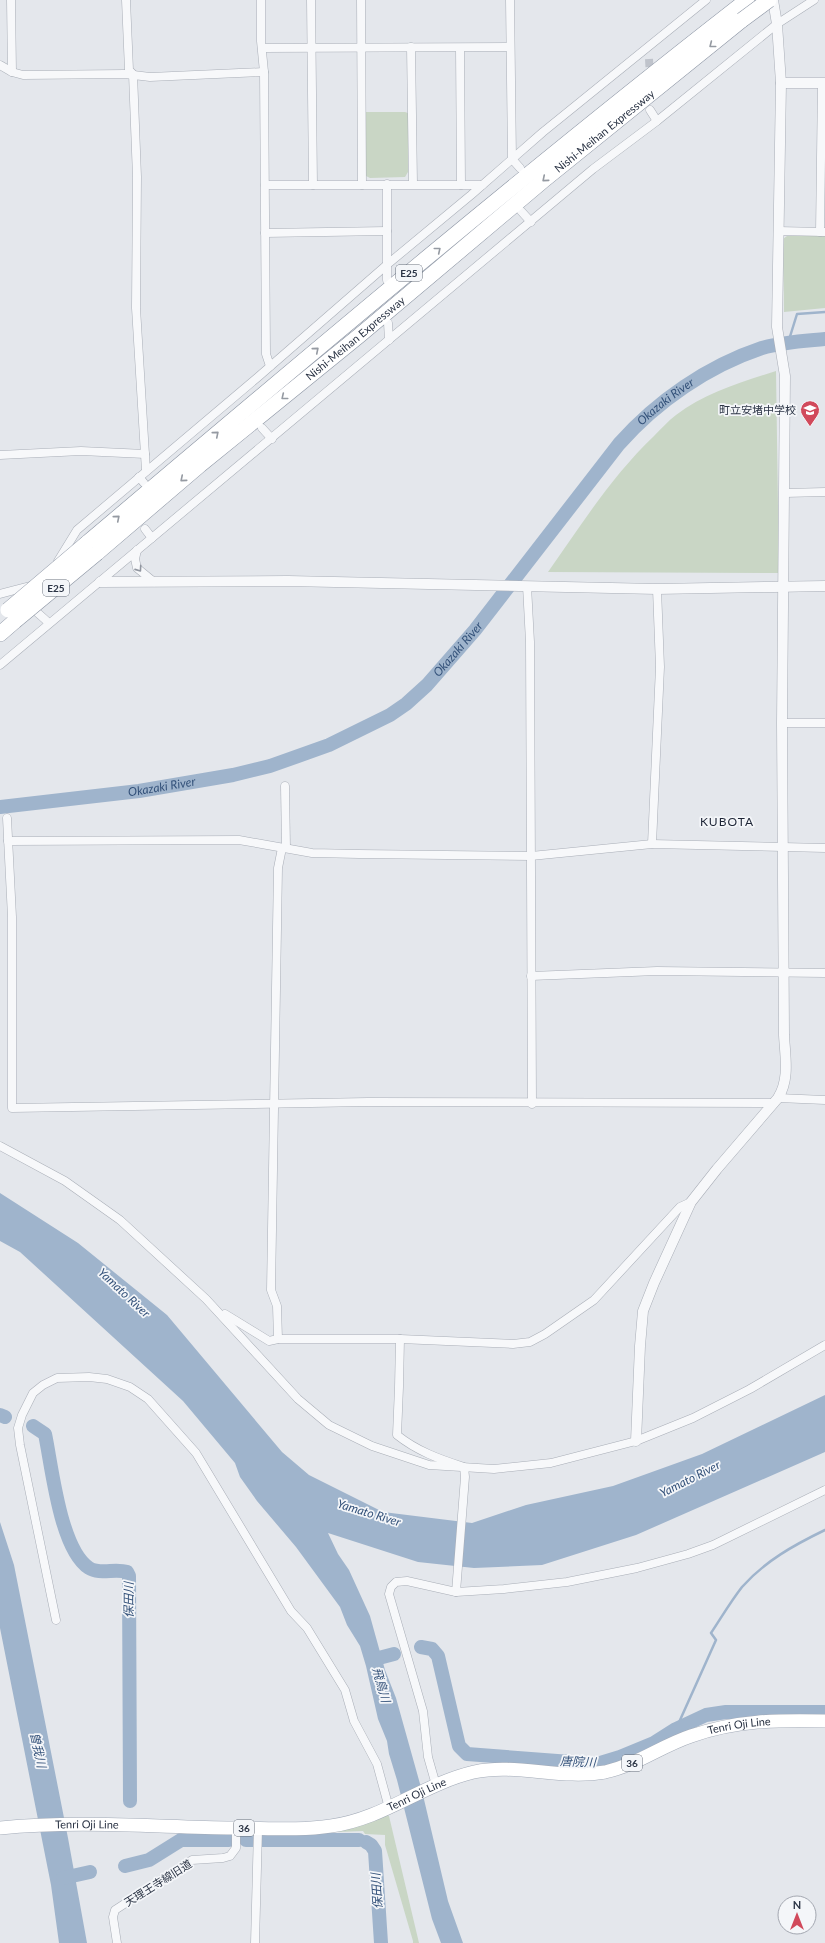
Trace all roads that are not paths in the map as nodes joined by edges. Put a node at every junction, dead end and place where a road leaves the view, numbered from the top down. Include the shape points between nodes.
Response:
1 (11, 0) edge
2 (126, 0) edge
3 (261, 0) edge
4 (311, 0) edge
5 (361, 0) edge
6 (510, 0) edge
7 (706, 0) edge
8 (773, 0) edge
9 (814, 0) edge
10 (770, 4) edge
11 (742, 10) edge
12 (777, 24) junction
13 (361, 47) junction
14 (411, 47) junction
15 (510, 47) junction
16 (262, 48) junction
17 (311, 48) junction
18 (460, 48) junction
19 (644, 52) junction
20 (650, 59) tunnel mouth
21 (0, 65) edge
22 (12, 72) junction
23 (264, 72) junction
24 (132, 74) junction
25 (780, 83) junction
26 (823, 83) edge
27 (650, 110) dead end
28 (657, 121) junction
29 (512, 159) junction
30 (520, 168) dead end
31 (313, 184) junction
32 (362, 184) junction
33 (387, 184) junction
34 (413, 184) junction
35 (265, 185) junction
36 (461, 185) junction
37 (482, 185) junction
38 (521, 211) dead end
39 (531, 222) junction
40 (387, 231) junction
41 (778, 231) junction
42 (823, 232) edge
43 (265, 233) junction
44 (389, 263) junction
45 (387, 280) dead end
46 (388, 323) dead end
47 (389, 340) junction
48 (270, 366) junction
49 (258, 378) junction
50 (264, 385) dead end
51 (262, 428) dead end
52 (272, 439) junction
53 (144, 454) junction
54 (0, 455) edge
55 (146, 471) junction
56 (825, 492) edge
57 (785, 493) junction
58 (145, 529) dead end
59 (152, 538) junction
60 (137, 550) junction
61 (100, 582) junction
62 (154, 582) junction
63 (527, 586) junction
64 (784, 586) junction
65 (825, 586) edge
66 (657, 589) junction
67 (13, 591) junction
68 (0, 594) edge
69 (8, 616) edge
70 (49, 623) junction
71 (0, 634) edge
72 (0, 665) edge
73 (782, 723) junction
74 (825, 723) edge
75 (285, 786) dead end
76 (7, 818) dead end
77 (8, 841) junction
78 (652, 844) junction
79 (284, 848) junction
80 (783, 848) junction
81 (825, 848) edge
82 (531, 856) junction
83 (783, 972) junction
84 (825, 974) edge
85 (531, 976) junction
86 (825, 1100) edge
87 (776, 1101) junction
88 (273, 1104) junction
89 (532, 1104) junction
90 (0, 1146) edge
91 (691, 1202) junction
92 (206, 1299) junction
93 (278, 1339) junction
94 (400, 1339) junction
95 (825, 1345) edge
96 (636, 1440) junction
97 (464, 1467) junction
98 (825, 1490) edge
99 (456, 1592) junction
100 (56, 1620) dead end
101 (825, 1721) edge
102 (434, 1786) junction
103 (390, 1807) junction
104 (6, 1827) edge
105 (236, 1828) junction
106 (258, 1829) junction
107 (117, 1943) edge
108 (255, 1943) edge

1 - 22 street
2 - 24 street via 129,70
3 - 16 street
4 - 17 street
5 - 13 street
6 - 15 street
7 - 19 street
8 - 10 street
9 - 12 street
10 - 11 highway, Nishi-Meihan Expressway / E25, bridge
10 - 12 street
11 - 69 highway, Nishi-Meihan Expressway / E25, bridge via 641,84 352,320 92,548
12 - 25 street
12 - 28 street
13 - 14 street
13 - 17 street
13 - 32 street
14 - 18 street
14 - 34 street
15 - 18 street
15 - 29 street
16 - 17 street
16 - 23 street
17 - 31 street
18 - 36 street
19 - 20 street
19 - 29 street
21 - 22 street
22 - 24 street via 23,75
23 - 24 street via 150,77
23 - 35 street
24 - 53 street via 137,177 136,302
25 - 26 street
25 - 41 street
26 - 42 street
27 - 28 street
28 - 39 street via 593,169
29 - 30 street
29 - 37 street
31 - 32 street
31 - 35 street
32 - 33 street
33 - 34 street
33 - 40 street
34 - 36 street
35 - 43 street
36 - 37 street
37 - 44 street
38 - 39 street
39 - 47 street
40 - 43 street
40 - 44 street
41 - 42 street
41 - 57 street via 778,332 785,376
43 - 48 street via 266,354
44 - 45 street
44 - 48 street
46 - 47 street
47 - 52 street
48 - 49 street
49 - 50 street
49 - 55 street
51 - 52 street
52 - 59 street
53 - 54 street via 81,450
53 - 55 street
55 - 67 street via 141,480 77,530 62,555 32,585
56 - 57 street
57 - 64 street
58 - 59 street
59 - 60 street
60 - 61 street
60 -> 62 street via 137,568
61 - 62 street
61 - 70 street
62 - 63 street via 288,581
63 - 66 street
63 - 82 street via 530,642
64 - 65 street
64 - 66 street
64 - 73 street
66 - 78 street via 660,667
67 - 68 street
67 - 70 street
69 - 71 highway, Nishi-Meihan Expressway / E25
70 - 72 street
73 - 74 street
73 - 80 street
75 - 79 street
76 - 77 street
77 - 79 street via 239,840
77 - 88 street via 12,917 12,1108
78 - 80 street
78 - 82 street
79 - 82 street via 312,853
79 - 88 street via 278,868
80 - 81 street
80 - 83 street
82 - 85 street
83 - 84 street
83 - 85 street via 657,971
83 - 87 street via 786,1075 783,1090
85 - 89 street
86 - 87 street
87 - 89 street
87 - 91 street
88 - 89 street
88 - 93 street via 271,1290 277,1306
90 - 92 street via 64,1181 120,1220
91 - 94 street via 680,1207 594,1300 546,1334 530,1342 513,1344
91 - 96 street via 654,1282 644,1311
92 - 93 street via 269,1342
92 - 97 street via 298,1399 329,1425 372,1446 428,1465
93 - 94 street
94 - 97 street via 396,1435 412,1447 431,1456
95 - 96 street via 750,1389 700,1414
96 - 97 street via 552,1463 494,1469
97 - 99 street
98 - 99 street via 714,1545 638,1568 567,1582
99 - 102 street via 407,1581 396,1582 389,1594 423,1711
100 - 103 street via 18,1428 33,1393 43,1385 57,1378 107,1379 130,1387 148,1399 196,1453 291,1611 307,1628 345,1690 354,1721 377,1764
101 - 102 main road, Tenri Oji Line / 36 via 771,1720 720,1727 688,1737 628,1765 605,1772 568,1774 489,1770 474,1772
102 - 103 main road, Tenri Oji Line / 36
103 - 106 main road, Tenri Oji Line / 36 via 361,1819 331,1826
104 - 105 main road, Tenri Oji Line / 36 via 94,1823
105 - 106 main road, Tenri Oji Line / 36
105 - 107 street, 天理王寺線旧道 via 236,1848 230,1856 192,1860 115,1910 113,1917
106 - 108 street

